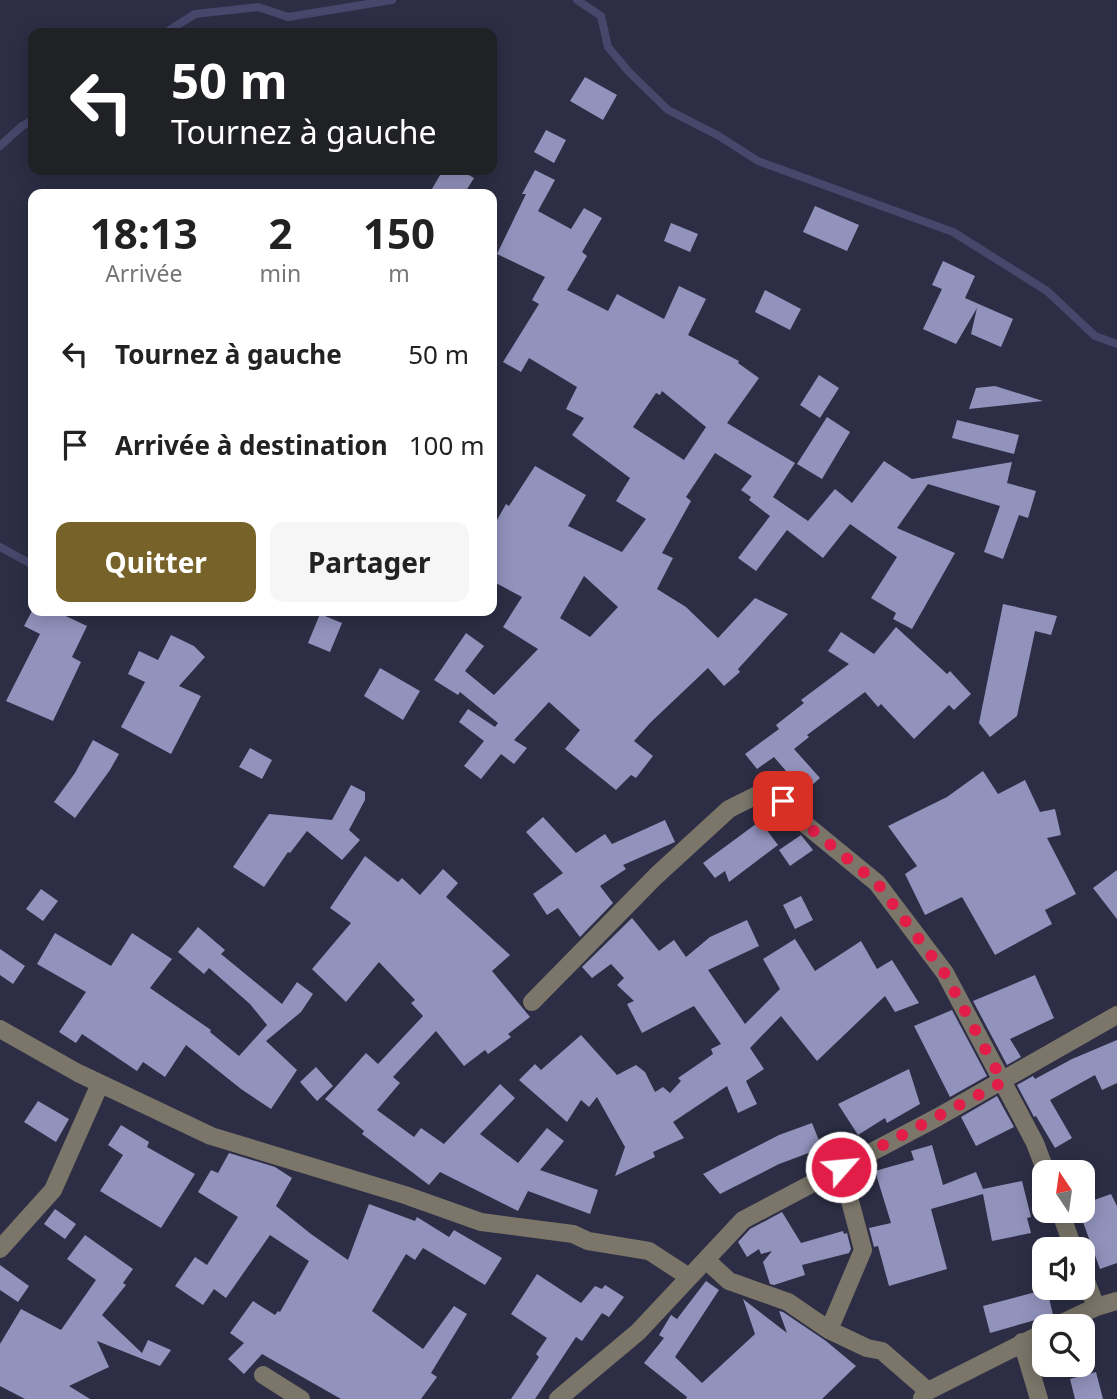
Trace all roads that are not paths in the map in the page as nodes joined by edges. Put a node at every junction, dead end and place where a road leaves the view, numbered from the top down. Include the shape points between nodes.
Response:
1 (532, 1002) dead end
2 (1117, 1015) edge
3 (0, 1029) edge
4 (1003, 1082) junction
5 (100, 1084) junction
6 (1041, 1160) edge
7 (841, 1167) junction
8 (0, 1249) edge
9 (706, 1260) junction
10 (689, 1277) junction
11 (1093, 1300) edge
12 (1117, 1301) edge
13 (1096, 1307) junction
14 (1081, 1314) edge
15 (829, 1330) junction
16 (1032, 1338) edge
17 (1023, 1342) junction
18 (263, 1375) dead end
19 (925, 1395) edge
20 (301, 1399) edge
21 (558, 1399) edge
22 (1039, 1399) edge

1 - 4 street via 729,808 771,788 794,815 877,883 945,974
2 - 4 street
3 - 5 street
4 - 6 street
4 - 7 street
5 - 8 street via 53,1190
5 - 10 street via 211,1136 481,1222 573,1234 588,1241 649,1251
7 - 9 street via 743,1220
7 - 15 street via 863,1250
9 - 10 street
9 - 15 street via 729,1281 788,1302
10 - 21 street via 638,1332
11 - 13 street
12 - 13 street
13 - 14 street
15 - 19 street via 883,1351
16 - 17 street
17 - 19 street
17 - 22 street
18 - 20 street

